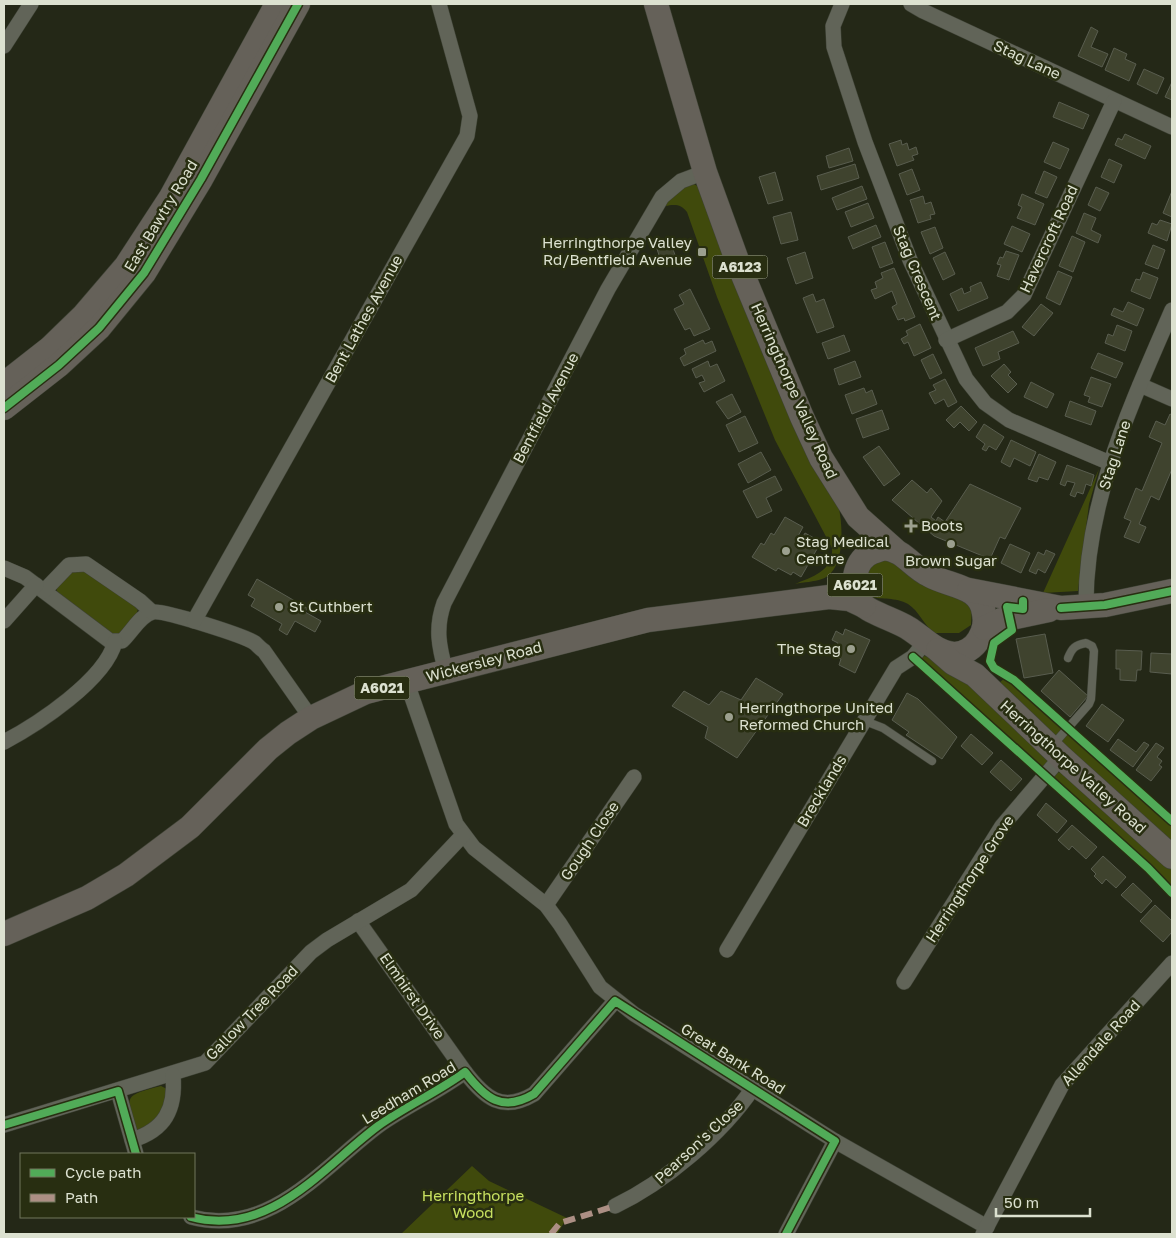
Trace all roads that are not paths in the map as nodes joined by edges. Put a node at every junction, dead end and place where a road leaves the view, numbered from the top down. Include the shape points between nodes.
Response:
1 (31, 4) edge
2 (276, 4) edge
3 (298, 4) edge
4 (439, 4) edge
5 (656, 4) edge
6 (842, 4) edge
7 (911, 4) edge
8 (4, 46) edge
9 (1114, 101) junction
10 (1172, 127) edge
11 (705, 172) junction
12 (1172, 310) edge
13 (946, 340) junction
14 (4, 384) edge
15 (1140, 384) junction
16 (1172, 399) edge
17 (4, 408) edge
18 (1110, 463) junction
19 (858, 517) junction
20 (895, 550) junction
21 (858, 565) junction
22 (4, 568) edge
23 (40, 588) junction
24 (969, 590) junction
25 (1172, 591) edge
26 (828, 597) junction
27 (864, 606) junction
28 (1061, 608) junction
29 (1086, 608) junction
30 (152, 612) junction
31 (4, 621) edge
32 (194, 621) junction
33 (981, 635) junction
34 (115, 642) junction
35 (930, 644) junction
36 (1068, 658) dead end
37 (446, 672) junction
38 (975, 675) junction
39 (407, 683) junction
40 (311, 718) junction
41 (865, 721) junction
42 (4, 742) edge
43 (1056, 753) junction
44 (932, 761) dead end
45 (634, 776) dead end
46 (463, 834) junction
47 (1172, 856) edge
48 (546, 906) junction
49 (358, 921) junction
50 (4, 934) edge
51 (727, 950) dead end
52 (1172, 963) edge
53 (904, 982) dead end
54 (615, 1001) junction
55 (465, 1072) junction
56 (172, 1075) junction
57 (753, 1088) junction
58 (118, 1091) junction
59 (4, 1125) edge
60 (835, 1141) junction
61 (134, 1147) edge
62 (616, 1206) dead end
63 (194, 1218) edge
64 (985, 1231) edge
65 (786, 1234) edge

1 - 8 street
2 - 14 main road, East Bawtry Road via 171,197 126,266 84,316
3 - 17 main road, East Bawtry Road via 192,195 144,274 99,328 59,365
4 - 32 street, Bent Lathes Avenue via 470,116 467,136
5 - 11 main road, Herringthorpe Valley Road / A6123
6 - 13 street, Stag Crescent via 833,26 834,48 910,260
7 - 9 street, Stag Lane
9 - 10 street, Stag Lane
9 - 13 street, Havercroft Road via 1024,295 1006,312
11 - 19 main road, Herringthorpe Valley Road / A6123 via 738,263 802,417 821,458
11 - 37 street, Bentfield Avenue via 681,181 662,197 608,289 448,595 437,634
12 - 15 street, Stag Lane
13 - 18 street, Stag Crescent via 974,393 996,412
15 - 16 street
15 - 18 street, Stag Lane
18 - 29 street, Stag Lane via 1090,547
19 - 20 main road, Herringthorpe Valley Road / A6123
19 - 21 main road, Herringthorpe Valley Road / A6123 via 861,536
20 - 21 main road, A6021 via 884,548 867,555
20 - 24 main road, A6021 via 929,576
21 - 26 main road, A6021 via 846,583
21 - 27 main road, A6021 via 855,589
22 - 23 street
23 - 30 street via 69,565 86,564 140,600
23 - 31 street
23 - 34 street via 105,638
24 - 28 main road, A6021
24 - 33 main road via 983,604
25 - 29 main road, A6021
26 - 27 main road, Wickersley Road / A6021 via 849,599
26 - 37 main road, Wickersley Road / A6021 via 648,620
27 - 35 main road, A6021 via 890,618
28 - 29 main road, A6021
28 - 33 main road, A6021 via 1001,620
30 - 32 street
30 - 34 street via 122,641
32 - 40 street via 255,643
33 - 35 main road, A6021 via 968,651 958,654
33 - 38 main road
34 - 42 street via 108,660 64,704
35 - 38 main road, Herringthorpe Valley Road via 953,663
35 - 41 street, Brecklands via 896,668
36 - 43 lane via 1076,644 1092,646 1091,699
37 - 39 main road, Wickersley Road / A6021
38 - 43 main road, Herringthorpe Valley Road
39 - 40 main road, Wickersley Road / A6021 via 366,692
39 - 46 street, Great Bank Road via 450,812
40 - 50 main road, Wickersley Road / A6021 via 268,749 190,827 160,852 87,898
41 - 44 lane via 883,728
41 - 51 street, Brecklands
43 - 47 main road, Herringthorpe Valley Road
43 - 53 street, Herringthorpe Grove via 1002,826
45 - 48 street, Gough Close
46 - 48 street, Great Bank Road via 474,848
46 - 49 street, Gallow Tree Road via 411,890
48 - 54 street, Great Bank Road via 591,974
49 - 55 street, Elmhirst Drive
49 - 56 street, Gallow Tree Road via 311,952 205,1063
52 - 64 street, Allendale Road via 1062,1085
54 - 55 street, Leedham Road via 534,1094 524,1100 504,1103 494,1100
54 - 57 street, Great Bank Road
55 - 63 street, Leedham Road via 368,1134 298,1197 278,1208 224,1223
56 - 58 street, Gallow Tree Road
56 - 61 street via 173,1099 162,1124
57 - 60 street, Great Bank Road
57 - 62 street, Pearson's Close via 734,1113 679,1165 651,1187
58 - 59 street, Gallow Tree Road
58 - 61 street
60 - 64 street, Great Bank Road
60 - 65 street

